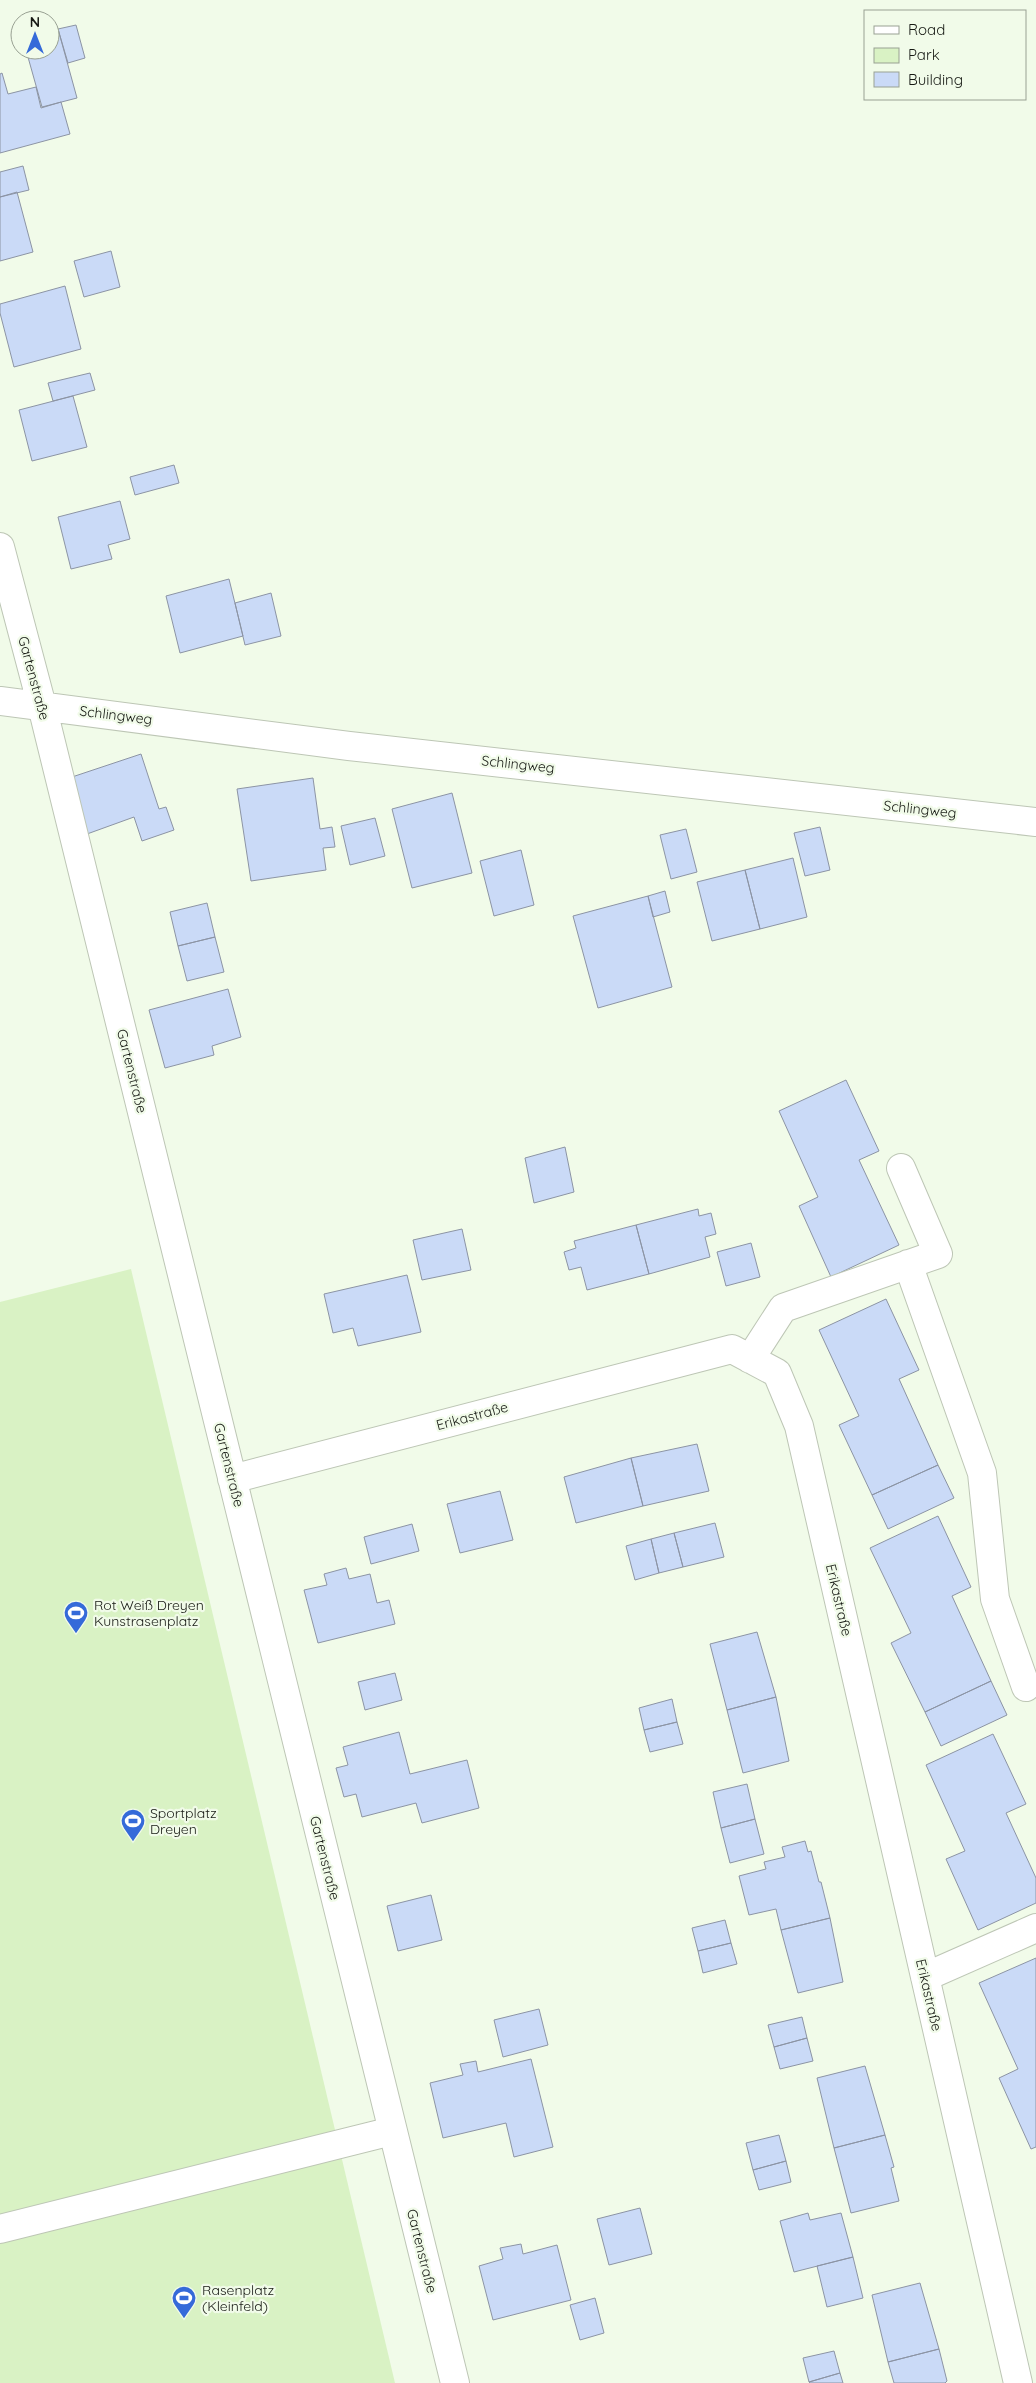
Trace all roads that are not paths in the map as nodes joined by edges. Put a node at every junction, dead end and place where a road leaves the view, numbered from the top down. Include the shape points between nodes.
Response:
1 (0, 547) edge
2 (0, 701) edge
3 (42, 706) junction
4 (1036, 822) edge
5 (901, 1168) dead end
6 (908, 1264) junction
7 (750, 1359) junction
8 (232, 1479) junction
9 (1026, 1688) dead end
10 (1036, 1928) edge
11 (925, 1977) junction
12 (392, 2131) junction
13 (0, 2229) edge
14 (455, 2383) edge
15 (1018, 2383) edge

1 - 3 street, Gartenstraße
2 - 3 street, Schlingweg
3 - 4 street, Schlingweg via 349,746
3 - 8 street, Gartenstraße
5 - 6 street via 938,1254
6 - 7 street via 783,1308
6 - 9 street via 982,1473 995,1599
7 - 8 street, Erikastraße via 732,1349
7 - 11 street, Erikastraße via 777,1373 799,1426
8 - 12 street, Gartenstraße
10 - 11 street
11 - 15 street, Erikastraße
12 - 13 street
12 - 14 street, Gartenstraße

